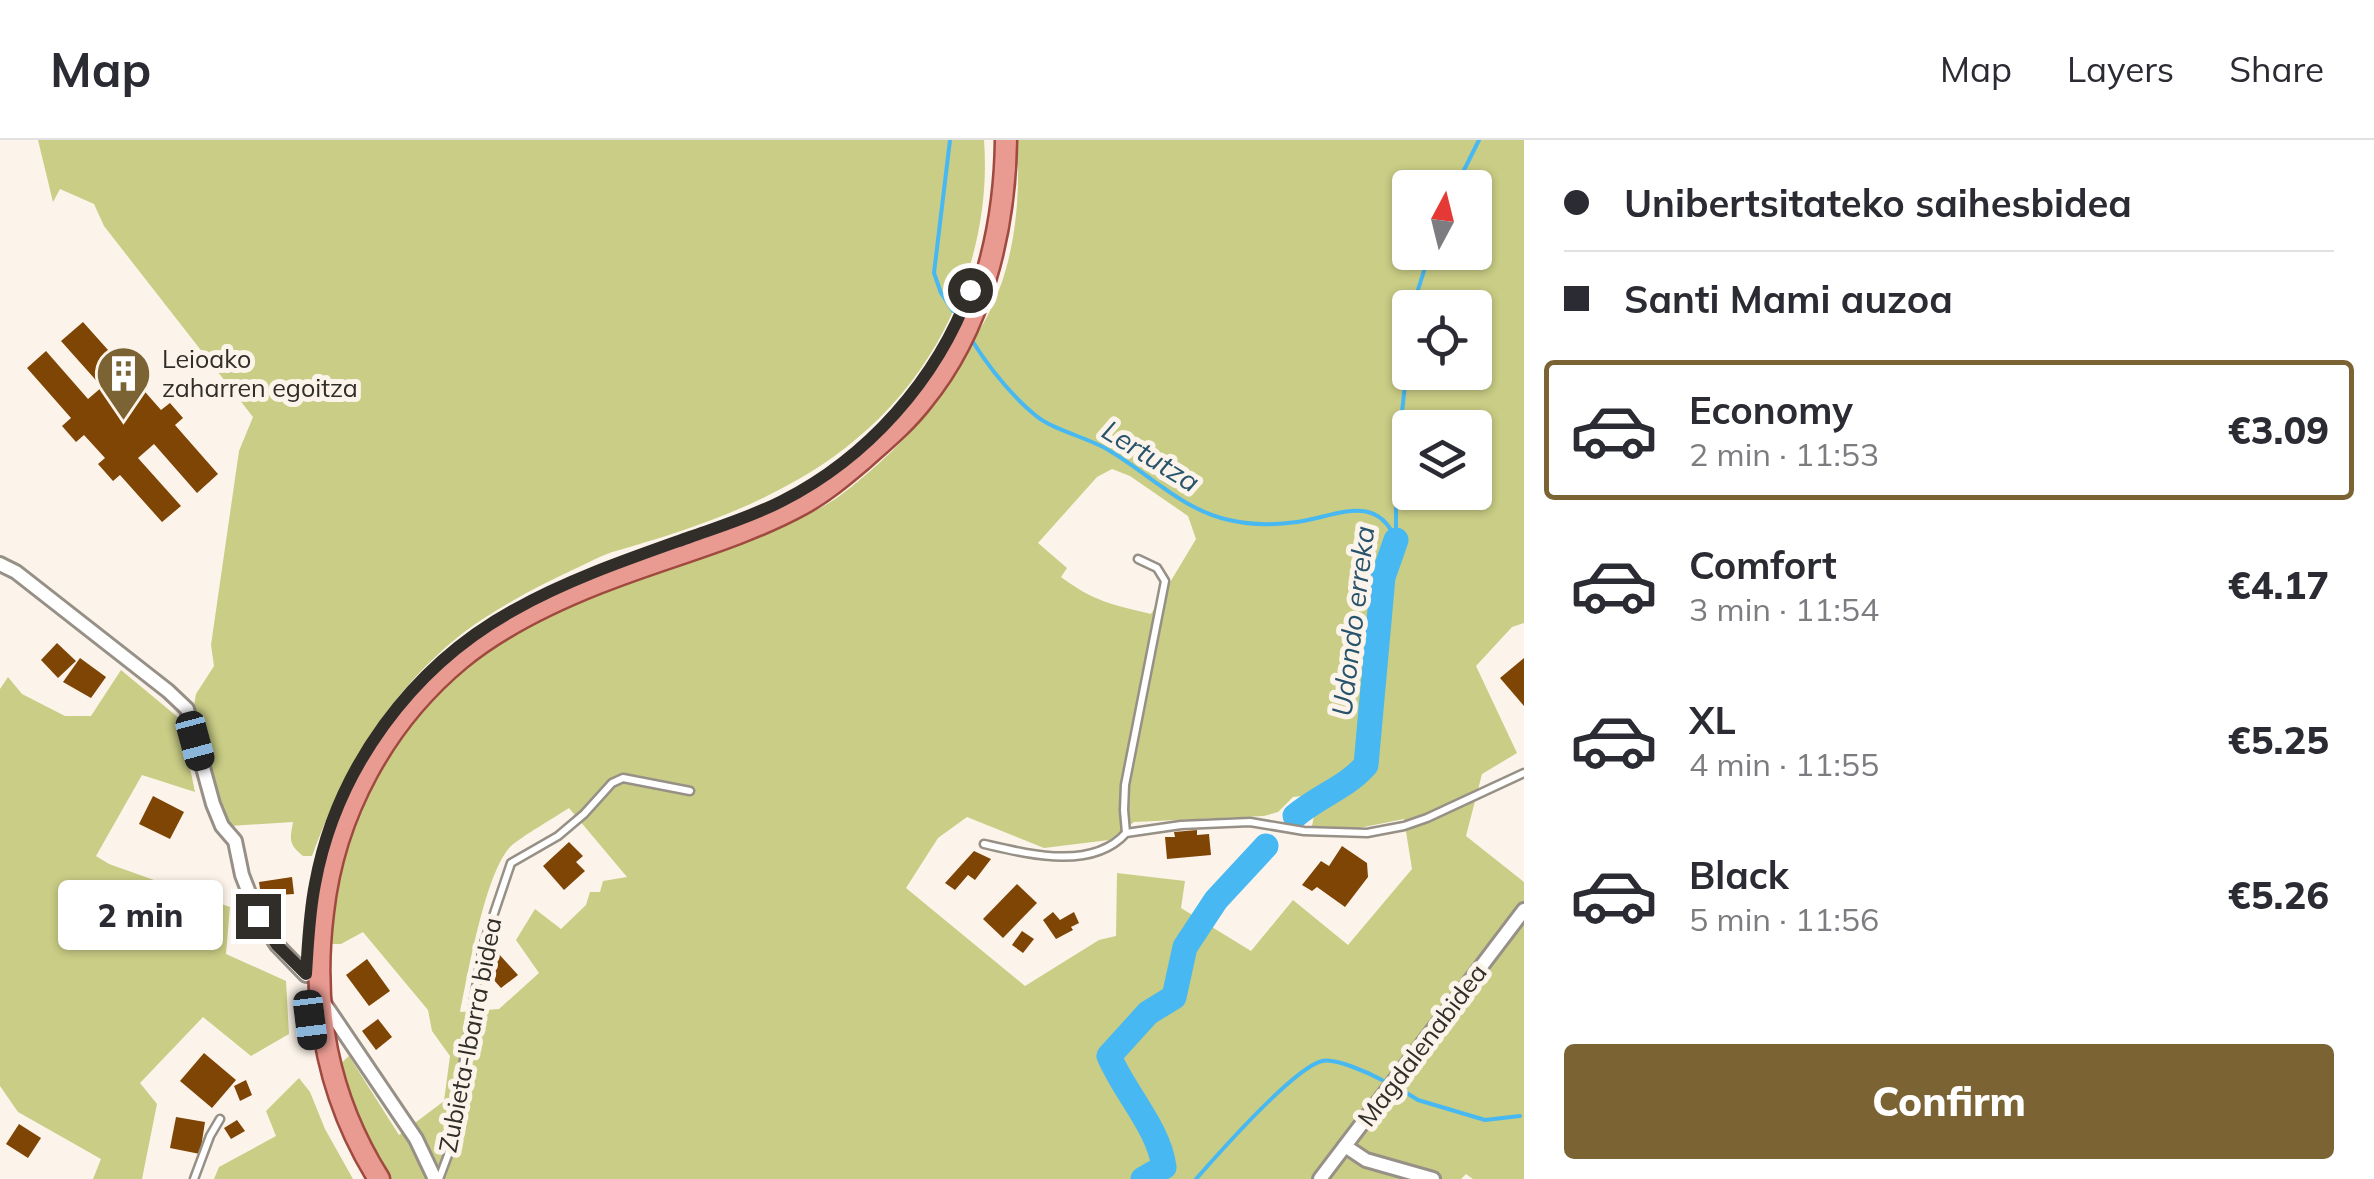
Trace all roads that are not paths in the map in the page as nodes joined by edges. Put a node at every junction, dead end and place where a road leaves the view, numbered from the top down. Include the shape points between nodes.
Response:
1 (993, 140) edge
2 (1006, 140) edge
3 (1138, 559) dead end
4 (0, 564) edge
5 (1524, 773) edge
6 (690, 791) dead end
7 (1126, 833) junction
8 (984, 844) dead end
9 (1524, 910) edge
10 (306, 974) junction
11 (318, 994) junction
12 (220, 1119) dead end
13 (1345, 1146) junction
14 (194, 1179) edge
15 (366, 1179) edge
16 (379, 1179) edge
17 (437, 1179) edge
18 (1320, 1179) edge
19 (1433, 1179) edge

1 - 10 main road via 988,225 962,312 922,380 880,429 780,503 513,610 460,644 411,690 341,798 315,882
2 - 11 main road via 1000,227 974,311 923,400 886,439 804,503 597,583 498,631 404,716 362,781 334,852
3 - 7 lane via 1157,568 1165,581 1125,785
4 - 10 street via 186,709 212,804 234,842 258,916
5 - 7 lane via 1426,818 1367,834 1250,822
6 - 17 lane, Zubieta-Ibarra bidea via 624,778 558,836 512,863 483,946 448,1155
7 - 8 lane via 1105,850 1042,857
9 - 13 street, Magdalenabidea
10 - 15 main road via 321,1078
11 - 16 main road via 344,1112
11 - 17 street
12 - 14 lane
13 - 18 street, Magdalenabidea
13 - 19 street via 1366,1160

